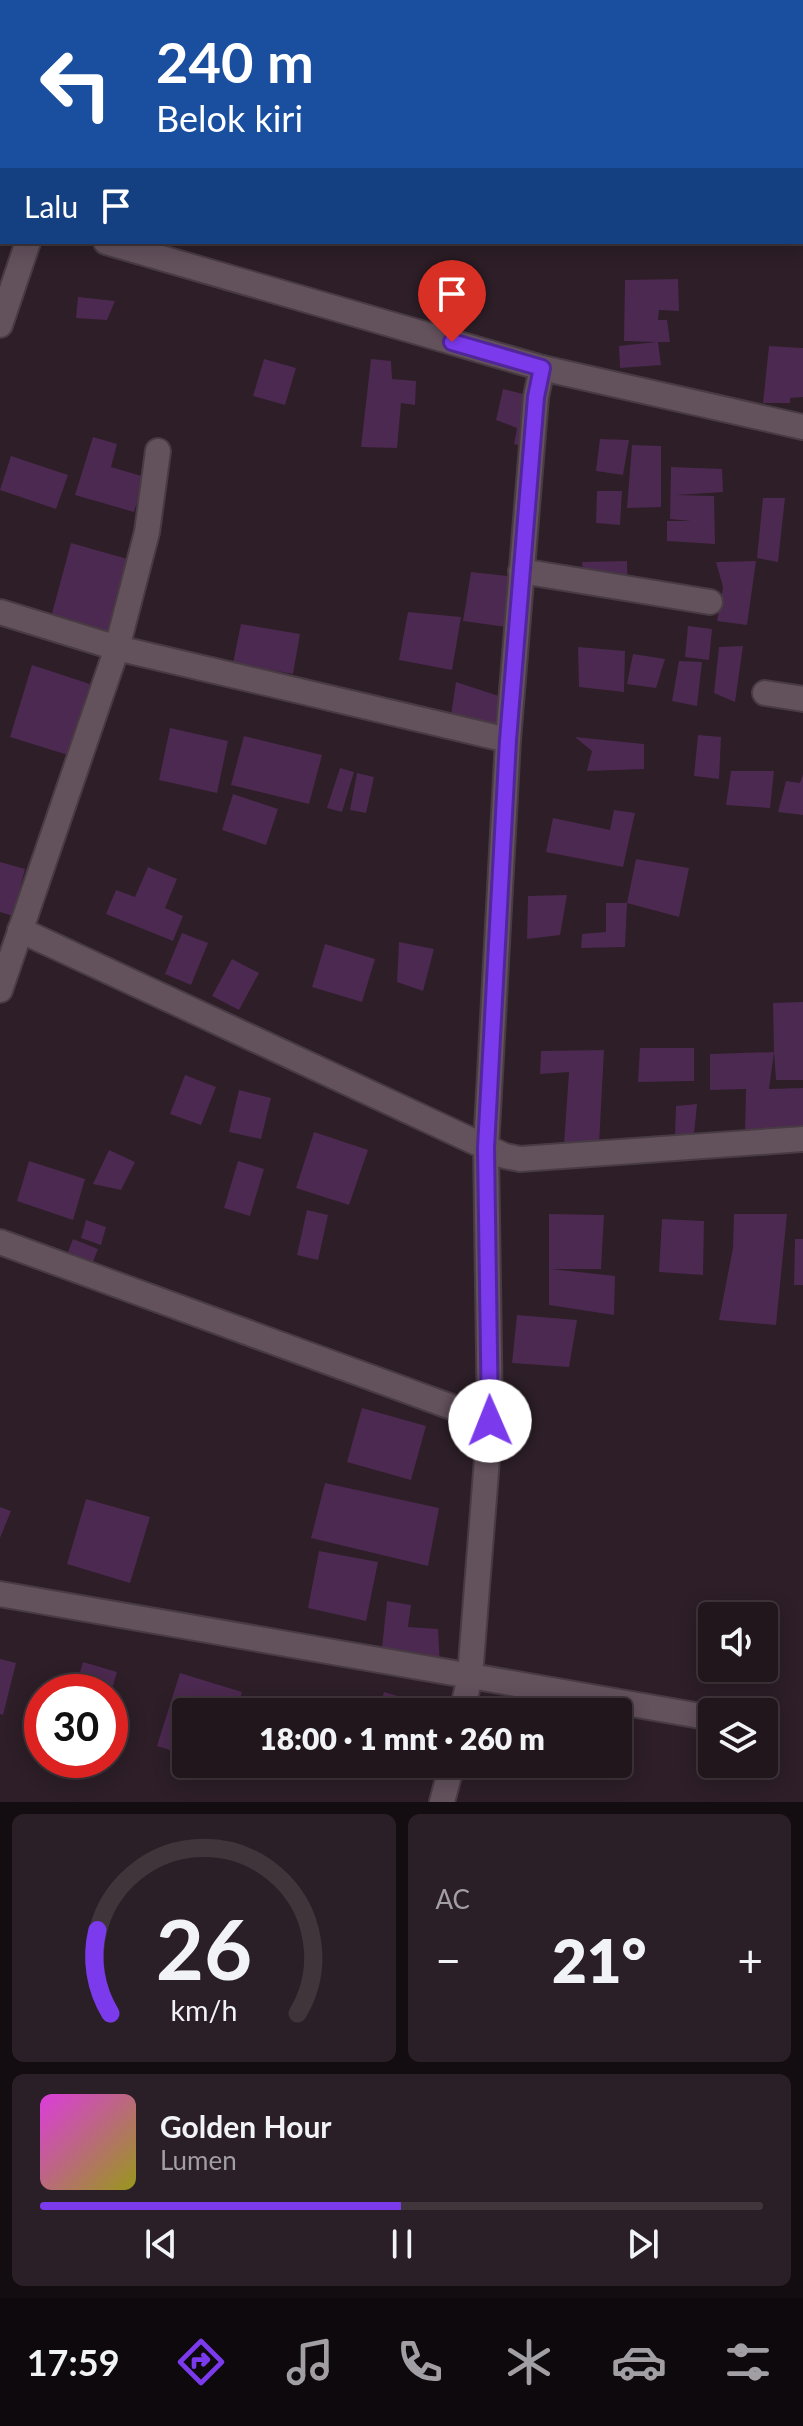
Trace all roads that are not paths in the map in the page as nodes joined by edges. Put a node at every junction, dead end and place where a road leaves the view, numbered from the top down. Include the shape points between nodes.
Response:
1 (27, 244) edge
2 (113, 244) edge
3 (0, 325) edge
4 (542, 368) junction
5 (803, 427) edge
6 (158, 451) dead end
7 (521, 571) junction
8 (710, 602) dead end
9 (0, 612) edge
10 (117, 648) junction
11 (765, 693) dead end
12 (803, 699) edge
13 (508, 740) junction
14 (20, 930) junction
15 (0, 990) edge
16 (803, 1139) edge
17 (486, 1148) junction
18 (0, 1242) edge
19 (490, 1421) junction
20 (0, 1594) edge
21 (470, 1676) junction
22 (465, 1698) edge
23 (698, 1716) edge
24 (448, 1778) edge
25 (442, 1802) edge

1 - 3 street
2 - 4 street
4 - 5 street
4 - 7 street
6 - 10 street via 147,532
7 - 8 street
7 - 13 street
9 - 10 street
10 - 13 street
10 - 14 street
11 - 12 street
13 - 17 street
14 - 15 street
14 - 17 street
16 - 17 street via 520,1159
17 - 19 street
18 - 19 street
19 - 21 street
20 - 21 street
21 - 22 street
21 - 23 street
24 - 25 street

